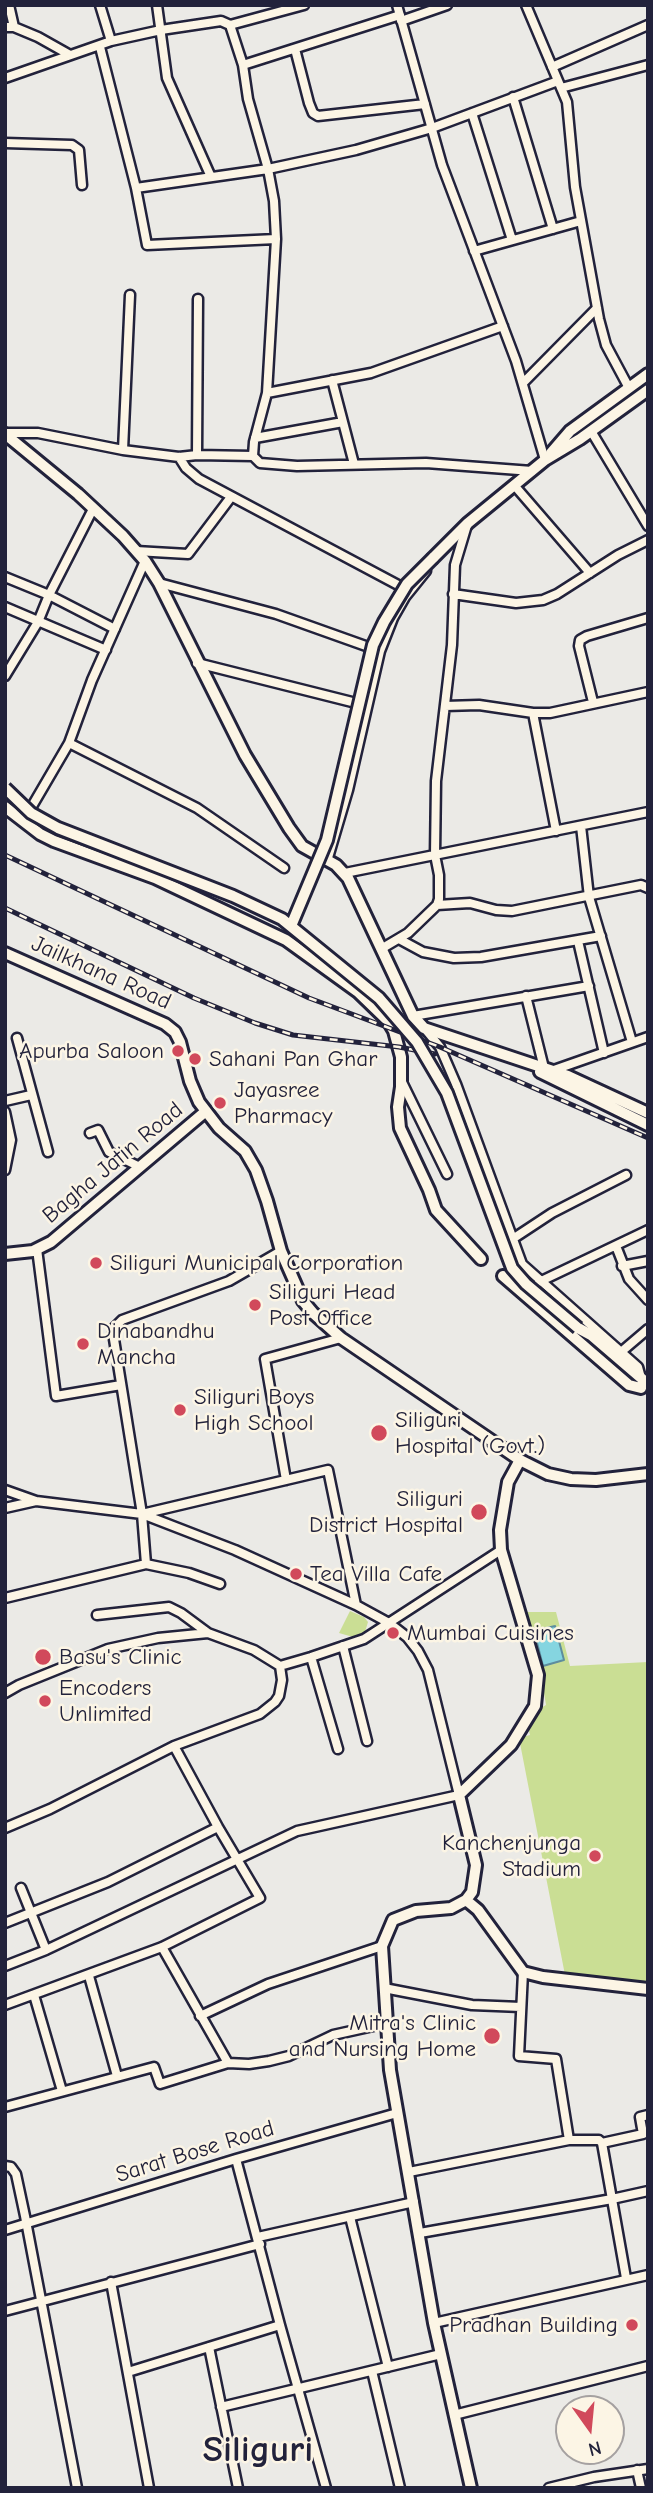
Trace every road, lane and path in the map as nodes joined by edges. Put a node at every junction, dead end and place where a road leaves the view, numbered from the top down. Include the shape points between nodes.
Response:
1 (9, 5) edge
2 (100, 5) edge
3 (157, 5) edge
4 (304, 5) edge
5 (397, 5) edge
6 (447, 5) edge
7 (526, 5) edge
8 (401, 18) junction
9 (230, 25) junction
10 (648, 25) edge
11 (10, 27) edge
12 (161, 30) junction
13 (111, 41) junction
14 (100, 47) junction
15 (295, 48) junction
16 (70, 55) junction
17 (243, 65) junction
18 (648, 65) edge
19 (552, 67) junction
20 (5, 78) edge
21 (559, 84) junction
22 (513, 97) junction
23 (425, 104) junction
24 (472, 113) junction
25 (432, 128) junction
26 (5, 143) edge
27 (268, 169) junction
28 (211, 177) junction
29 (82, 185) dead end
30 (136, 188) junction
31 (581, 221) junction
32 (553, 229) junction
33 (276, 239) junction
34 (512, 240) junction
35 (474, 251) junction
36 (130, 295) dead end
37 (198, 299) dead end
38 (597, 307) junction
39 (503, 326) junction
40 (648, 374) edge
41 (332, 380) junction
42 (523, 383) junction
43 (629, 388) junction
44 (648, 390) edge
45 (267, 393) junction
46 (343, 422) junction
47 (591, 431) junction
48 (5, 434) edge
49 (255, 439) junction
50 (122, 450) junction
51 (197, 455) junction
52 (253, 456) junction
53 (179, 457) junction
54 (545, 460) junction
55 (354, 464) junction
56 (532, 471) junction
57 (514, 485) junction
58 (232, 497) junction
59 (93, 509) junction
60 (468, 523) junction
61 (648, 526) edge
62 (648, 540) edge
63 (136, 551) junction
64 (436, 555) junction
65 (145, 561) junction
66 (590, 573) junction
67 (5, 577) edge
68 (159, 583) junction
69 (400, 586) junction
70 (453, 594) junction
71 (49, 595) junction
72 (5, 607) edge
73 (648, 618) edge
74 (38, 622) junction
75 (115, 629) junction
76 (370, 648) junction
77 (106, 650) junction
78 (380, 650) junction
79 (197, 663) junction
80 (5, 676) edge
81 (648, 692) edge
82 (593, 702) junction
83 (356, 704) junction
84 (367, 706) junction
85 (445, 706) junction
86 (533, 713) junction
87 (69, 743) junction
88 (5, 788) edge
89 (5, 807) edge
90 (31, 808) dead end
91 (648, 812) edge
92 (581, 826) junction
93 (556, 831) junction
94 (435, 855) junction
95 (322, 858) junction
96 (285, 868) dead end
97 (345, 873) junction
98 (645, 886) edge
99 (589, 897) junction
100 (437, 905) junction
101 (291, 926) junction
102 (601, 936) junction
103 (399, 939) junction
104 (578, 941) junction
105 (381, 949) junction
106 (7, 956) edge
107 (589, 986) junction
108 (526, 996) junction
109 (411, 1013) junction
110 (424, 1028) junction
111 (393, 1029) junction
112 (648, 1037) edge
113 (17, 1038) dead end
114 (632, 1042) junction
115 (604, 1053) junction
116 (519, 1060) junction
117 (548, 1069) junction
118 (401, 1080) junction
119 (31, 1095) junction
120 (5, 1101) edge
121 (206, 1111) junction
122 (5, 1112) edge
123 (648, 1113) edge
124 (648, 1125) edge
125 (90, 1133) dead end
126 (48, 1152) dead end
127 (140, 1167) junction
128 (5, 1170) edge
129 (447, 1174) dead end
130 (626, 1175) dead end
131 (648, 1230) edge
132 (512, 1240) junction
133 (616, 1246) junction
134 (37, 1249) junction
135 (281, 1251) junction
136 (5, 1254) edge
137 (481, 1259) dead end
138 (648, 1261) edge
139 (522, 1264) junction
140 (622, 1266) junction
141 (503, 1276) joint
142 (539, 1282) junction
143 (648, 1300) edge
144 (648, 1329) edge
145 (341, 1338) junction
146 (621, 1352) junction
147 (640, 1382) edge
148 (121, 1385) junction
149 (520, 1460) junction
150 (648, 1474) edge
151 (286, 1480) junction
152 (5, 1490) edge
153 (36, 1500) junction
154 (5, 1508) edge
155 (142, 1514) junction
156 (501, 1550) junction
157 (146, 1564) junction
158 (220, 1584) dead end
159 (5, 1598) edge
160 (356, 1605) junction
161 (97, 1615) dead end
162 (389, 1623) junction
163 (208, 1633) junction
164 (343, 1646) junction
165 (311, 1657) junction
166 (279, 1666) junction
167 (5, 1693) edge
168 (367, 1741) dead end
169 (174, 1746) junction
170 (338, 1749) dead end
171 (459, 1795) junction
172 (218, 1827) junction
173 (5, 1828) edge
174 (237, 1861) junction
175 (20, 1888) dead end
176 (466, 1900) junction
177 (30, 1913) junction
178 (5, 1923) edge
179 (382, 1946) junction
180 (162, 1947) junction
181 (46, 1950) junction
182 (5, 1966) edge
183 (523, 1972) junction
184 (89, 1976) junction
185 (384, 1989) junction
186 (648, 1989) edge
187 (34, 1995) junction
188 (5, 2005) edge
189 (521, 2007) junction
190 (200, 2016) junction
191 (387, 2023) junction
192 (228, 2063) junction
193 (117, 2076) junction
194 (62, 2091) junction
195 (5, 2108) edge
196 (397, 2113) junction
197 (648, 2115) edge
198 (569, 2140) junction
199 (603, 2143) junction
200 (236, 2159) junction
201 (5, 2166) edge
202 (409, 2172) junction
203 (648, 2191) edge
204 (612, 2199) junction
205 (414, 2202) junction
206 (350, 2217) junction
207 (26, 2223) junction
208 (5, 2230) edge
209 (420, 2233) junction
210 (259, 2240) junction
211 (648, 2275) edge
212 (626, 2278) junction
213 (111, 2282) junction
214 (41, 2301) junction
215 (5, 2311) edge
216 (435, 2323) junction
217 (280, 2325) junction
218 (209, 2347) junction
219 (441, 2354) junction
220 (648, 2366) edge
221 (387, 2367) junction
222 (372, 2371) junction
223 (128, 2372) junction
224 (298, 2389) junction
225 (221, 2407) junction
226 (454, 2415) junction
227 (648, 2469) edge
228 (637, 2470) junction
229 (77, 2488) edge
230 (149, 2488) edge
231 (237, 2488) edge
232 (326, 2488) edge
233 (400, 2488) edge
234 (471, 2488) edge
235 (549, 2488) edge
236 (641, 2488) edge

1 - 11 street
2 - 13 street
3 - 12 street
4 - 9 street
5 - 8 street
6 - 8 street
7 - 19 street
8 - 15 street
8 - 23 street
9 - 12 street via 221,21
9 - 17 street
10 - 19 street
11 - 16 street
12 - 13 street
12 - 28 street via 167,78
13 - 14 street
14 - 16 street
14 - 30 street
15 - 17 street
15 - 23 street via 309,103 318,116
16 - 20 street
17 - 27 street
18 - 21 street
19 - 21 street
21 - 22 street
21 - 31 street via 567,102
22 - 24 street
22 - 32 street
23 - 25 street
24 - 25 street
24 - 34 street
25 - 27 street
25 - 35 street
26 - 29 street via 72,145 79,150
27 - 28 street
27 - 33 street
28 - 30 street
30 - 33 street via 147,245
31 - 32 street
31 - 38 street
32 - 34 street
33 - 45 street
34 - 35 street
35 - 39 street
36 - 50 street
37 - 51 street
38 - 42 street
38 - 43 street via 606,345
39 - 41 street via 371,373
39 - 42 street
40 - 43 street
41 - 45 street
41 - 46 street
42 - 54 street
43 - 54 street via 570,431
44 - 47 street
45 - 49 street
46 - 49 street
46 - 55 street
47 - 54 street
47 - 61 street
48 - 50 street via 38,433
48 - 59 street
49 - 52 street
50 - 53 street
51 - 52 street
51 - 53 street
52 - 55 street via 260,463 297,466
53 - 58 street via 199,479
54 - 56 street
55 - 56 street via 426,463
56 - 57 street
57 - 60 street
57 - 66 street
58 - 63 street via 188,554
58 - 69 street
59 - 63 street
59 - 71 street
60 - 64 street
60 - 70 street via 455,565
62 - 66 street
63 - 65 street
64 - 69 street via 429,556
64 - 78 street via 438,559 405,597
64 - 101 street, bridge via 407,584 373,645 327,840
65 - 68 street
65 - 75 street
66 - 70 street via 557,594 528,602
67 - 71 street
68 - 76 street via 276,614
68 - 79 street
69 - 76 street
70 - 85 street
71 - 74 street
71 - 75 street
72 - 74 street
73 - 82 street via 580,640
74 - 77 street
74 - 80 street
75 - 77 street
76 - 78 street
76 - 83 street
77 - 87 street
78 - 84 street
79 - 83 street
79 - 95 street via 289,828 302,846
81 - 82 street
82 - 86 street
83 - 84 street
83 - 95 street
84 - 95 street via 348,790
85 - 86 street via 479,705
85 - 94 street via 436,781
86 - 93 street
87 - 90 street
87 - 96 street via 197,808
88 - 101 street, bridge via 31,813 58,828 233,896
89 - 111 street via 54,841 155,878 286,940 358,992
91 - 92 street
92 - 93 street
92 - 99 street
93 - 94 street
94 - 97 street
94 - 100 street
95 - 97 street
97 - 105 street
98 - 99 street
99 - 100 street via 512,911 470,903
99 - 102 street
100 - 103 street
101 - 147 street, bridge via 365,985 417,1042 455,1112 512,1268 586,1339
102 - 104 street
102 - 114 street
103 - 104 street via 423,952 454,958
103 - 105 street
104 - 107 street
105 - 109 street
106 - 121 street, Jailkhana Road via 171,1028 178,1037 192,1087
107 - 108 street
107 - 115 street
108 - 109 street
108 - 117 street
109 - 110 street
109 - 111 street
110 - 116 street
110 - 132 street via 440,1047 456,1084
111 - 118 street via 401,1057
112 - 114 street
113 - 119 street
114 - 115 street
115 - 117 street
116 - 117 street
116 - 124 street
117 - 123 street
118 - 129 street
118 - 137 street via 398,1116 406,1144 436,1210
119 - 120 street
119 - 126 street
121 - 127 street, Bagha Jatin Road
121 - 135 street, Jailkhana Road via 245,1151 256,1170
122 - 128 street via 11,1140
125 - 127 street via 98,1130 110,1154
127 - 134 street, Bagha Jatin Road
130 - 132 street via 552,1213
131 - 133 street
132 - 139 street
133 - 140 street
133 - 142 street
134 - 136 street, Bagha Jatin Road
134 - 148 street via 56,1396
135 - 145 street, Jailkhana Road via 303,1301
135 - 148 street via 229,1280 117,1324 113,1333
138 - 140 street
139 - 141 street
139 - 142 street
140 - 143 street
141 - 147 street via 629,1385
142 - 146 street
144 - 146 street
145 - 149 street, Jailkhana Road
145 - 151 street via 265,1359
146 - 147 street via 638,1367
148 - 155 street
149 - 150 street, Jailkhana Road via 571,1479
149 - 156 street via 508,1482 499,1530
151 - 155 street
151 - 160 street via 328,1469
152 - 153 street
153 - 154 street
153 - 155 street
155 - 157 street
155 - 160 street
156 - 162 street
156 - 171 street via 538,1675 536,1706 511,1745
157 - 158 street
157 - 159 street
160 - 162 street
161 - 163 street via 169,1607
162 - 164 street
162 - 171 street via 407,1637 428,1670
163 - 166 street via 254,1650
163 - 167 street via 108,1649
164 - 165 street
164 - 168 street
165 - 166 street
165 - 170 street
166 - 169 street via 281,1691 268,1709
169 - 172 street
169 - 173 street
171 - 174 street via 297,1831
171 - 176 street via 477,1865
172 - 174 street
172 - 177 street via 108,1882
174 - 180 street via 260,1898
174 - 181 street
175 - 177 street
176 - 179 street via 451,1908 403,1914 393,1920
176 - 183 street
177 - 178 street
177 - 181 street
179 - 185 street
179 - 190 street via 268,1984
180 - 184 street
180 - 190 street
181 - 182 street
183 - 186 street
183 - 189 street
184 - 187 street
184 - 193 street
185 - 189 street via 472,2005
185 - 191 street
187 - 188 street
187 - 194 street
189 - 198 street via 519,2056 556,2059
190 - 192 street
191 - 192 street via 333,2035 289,2056
191 - 196 street
192 - 193 street via 160,2084 154,2067
193 - 194 street
194 - 195 street
196 - 200 street, Sarat Bose Road
196 - 202 street
197 - 199 street via 640,2117 643,2134
198 - 199 street
198 - 202 street
199 - 204 street
200 - 207 street, Sarat Bose Road
200 - 210 street
201 - 207 street via 16,2174
202 - 205 street
203 - 204 street
204 - 209 street
204 - 212 street
205 - 206 street
205 - 209 street
206 - 210 street
206 - 221 street
207 - 208 street, Sarat Bose Road
207 - 214 street
209 - 216 street
210 - 213 street
210 - 217 street
211 - 212 street
212 - 216 street
213 - 214 street
213 - 223 street
214 - 215 street
214 - 229 street
216 - 219 street
217 - 218 street
217 - 224 street
218 - 223 street
218 - 225 street
219 - 221 street
219 - 226 street
220 - 226 street
221 - 222 street
222 - 224 street
222 - 233 street
223 - 230 street
224 - 225 street
224 - 232 street
225 - 231 street
226 - 234 street
227 - 228 street
228 - 235 street
228 - 236 street

